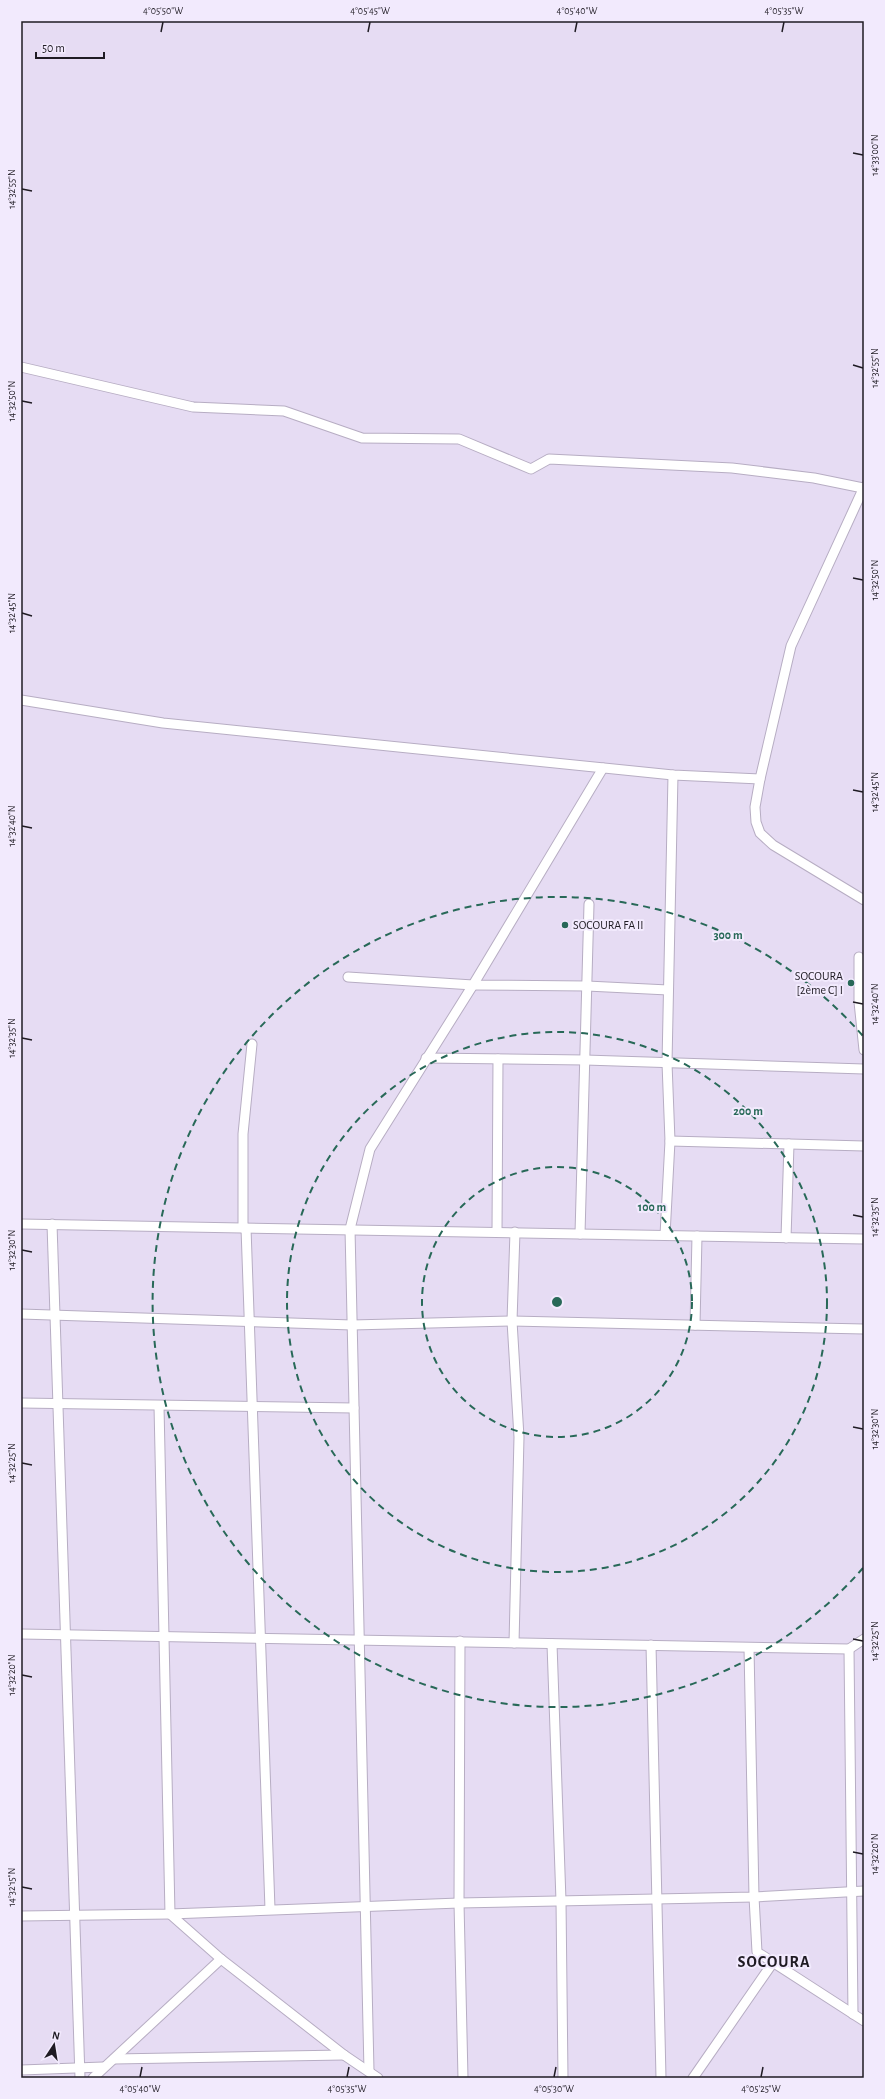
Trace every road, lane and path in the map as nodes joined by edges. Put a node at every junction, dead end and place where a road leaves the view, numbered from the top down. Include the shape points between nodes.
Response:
1 (21, 367) edge
2 (863, 488) edge
3 (21, 700) edge
4 (602, 768) junction
5 (673, 775) junction
6 (760, 779) junction
7 (864, 900) edge
8 (589, 904) dead end
9 (859, 958) dead end
10 (348, 977) dead end
11 (473, 985) junction
12 (587, 986) junction
13 (668, 990) junction
14 (252, 1044) dead end
15 (864, 1050) edge
16 (426, 1058) junction
17 (498, 1059) junction
18 (585, 1060) junction
19 (667, 1063) junction
20 (864, 1070) edge
21 (670, 1141) junction
22 (789, 1144) junction
23 (864, 1146) edge
24 (21, 1224) edge
25 (52, 1224) junction
26 (244, 1228) junction
27 (350, 1229) junction
28 (497, 1232) junction
29 (515, 1232) junction
30 (580, 1234) junction
31 (665, 1235) junction
32 (697, 1236) junction
33 (786, 1238) junction
34 (864, 1239) edge
35 (21, 1314) edge
36 (55, 1316) junction
37 (512, 1321) junction
38 (248, 1323) junction
39 (352, 1325) junction
40 (695, 1325) junction
41 (864, 1329) edge
42 (21, 1403) edge
43 (58, 1404) junction
44 (159, 1406) junction
45 (252, 1407) junction
46 (354, 1408) junction
47 (21, 1634) edge
48 (65, 1635) junction
49 (164, 1636) junction
50 (260, 1639) junction
51 (864, 1639) edge
52 (359, 1640) junction
53 (460, 1641) junction
54 (514, 1643) junction
55 (552, 1644) junction
56 (651, 1645) junction
57 (748, 1648) junction
58 (849, 1649) junction
59 (851, 1891) junction
60 (864, 1891) edge
61 (754, 1897) junction
62 (656, 1900) junction
63 (561, 1901) junction
64 (459, 1903) junction
65 (365, 1906) junction
66 (270, 1909) junction
67 (170, 1914) junction
68 (75, 1915) junction
69 (21, 1916) edge
70 (221, 1959) junction
71 (774, 1962) junction
72 (853, 2014) junction
73 (864, 2021) edge
74 (344, 2055) junction
75 (114, 2059) junction
76 (103, 2067) junction
77 (80, 2068) junction
78 (21, 2070) edge
79 (369, 2071) junction
80 (80, 2078) edge
81 (93, 2078) edge
82 (378, 2078) edge
83 (463, 2078) edge
84 (562, 2078) edge
85 (661, 2078) edge
86 (693, 2078) edge

1 - 2 street via 193,407 284,411 362,438 459,439 531,469 549,458 732,468 814,478
2 - 6 street via 795,635
3 - 4 street via 163,723
4 - 5 street
4 - 11 street
5 - 6 street
5 - 13 street
6 - 7 street via 755,807 760,833 773,845
8 - 12 street
9 - 15 street via 859,1002
10 - 11 street
11 - 12 street
11 - 16 street
12 - 13 street
12 - 18 street
13 - 19 street
14 - 26 street via 243,1134
16 - 17 street
16 - 27 street via 370,1149
17 - 18 street
17 - 28 street
18 - 19 street
18 - 30 street
19 - 20 street
19 - 21 street
21 - 22 street
21 - 31 street
22 - 23 street
22 - 33 street
24 - 25 street
25 - 26 street
25 - 36 street
26 - 27 street
26 - 38 street
27 - 28 street
27 - 39 street
28 - 29 street
29 - 30 street
29 - 37 street
30 - 31 street
31 - 32 street
32 - 33 street
32 - 40 street
33 - 34 street
35 - 36 street
36 - 38 street
36 - 43 street
37 - 39 street
37 - 40 street
37 - 54 street via 519,1437
38 - 39 street
38 - 45 street
39 - 46 street
40 - 41 street
42 - 43 street
43 - 44 street
43 - 48 street
44 - 45 street
44 - 49 street
45 - 46 street
45 - 50 street
46 - 52 street
47 - 48 street
48 - 49 street
48 - 68 street
49 - 50 street
49 - 67 street
50 - 52 street
50 - 66 street
51 - 58 street
52 - 53 street
52 - 65 street
53 - 54 street
53 - 64 street
54 - 55 street
55 - 56 street
55 - 63 street
56 - 57 street
56 - 62 street
57 - 58 street
57 - 61 street
58 - 59 street
59 - 60 street
59 - 61 street
59 - 72 street
61 - 62 street
61 - 71 street via 757,1952
62 - 63 street
62 - 85 street
63 - 64 street
63 - 84 street
64 - 65 street
64 - 83 street
65 - 66 street
65 - 79 street
66 - 67 street
67 - 68 street
67 - 70 street
68 - 69 street
68 - 77 street
70 - 74 street
70 - 75 street
71 - 72 street
71 - 86 street
72 - 73 street
74 - 75 street
74 - 79 street
75 - 76 street
76 - 77 street
76 - 81 street
77 - 78 street
77 - 80 street
79 - 82 street

